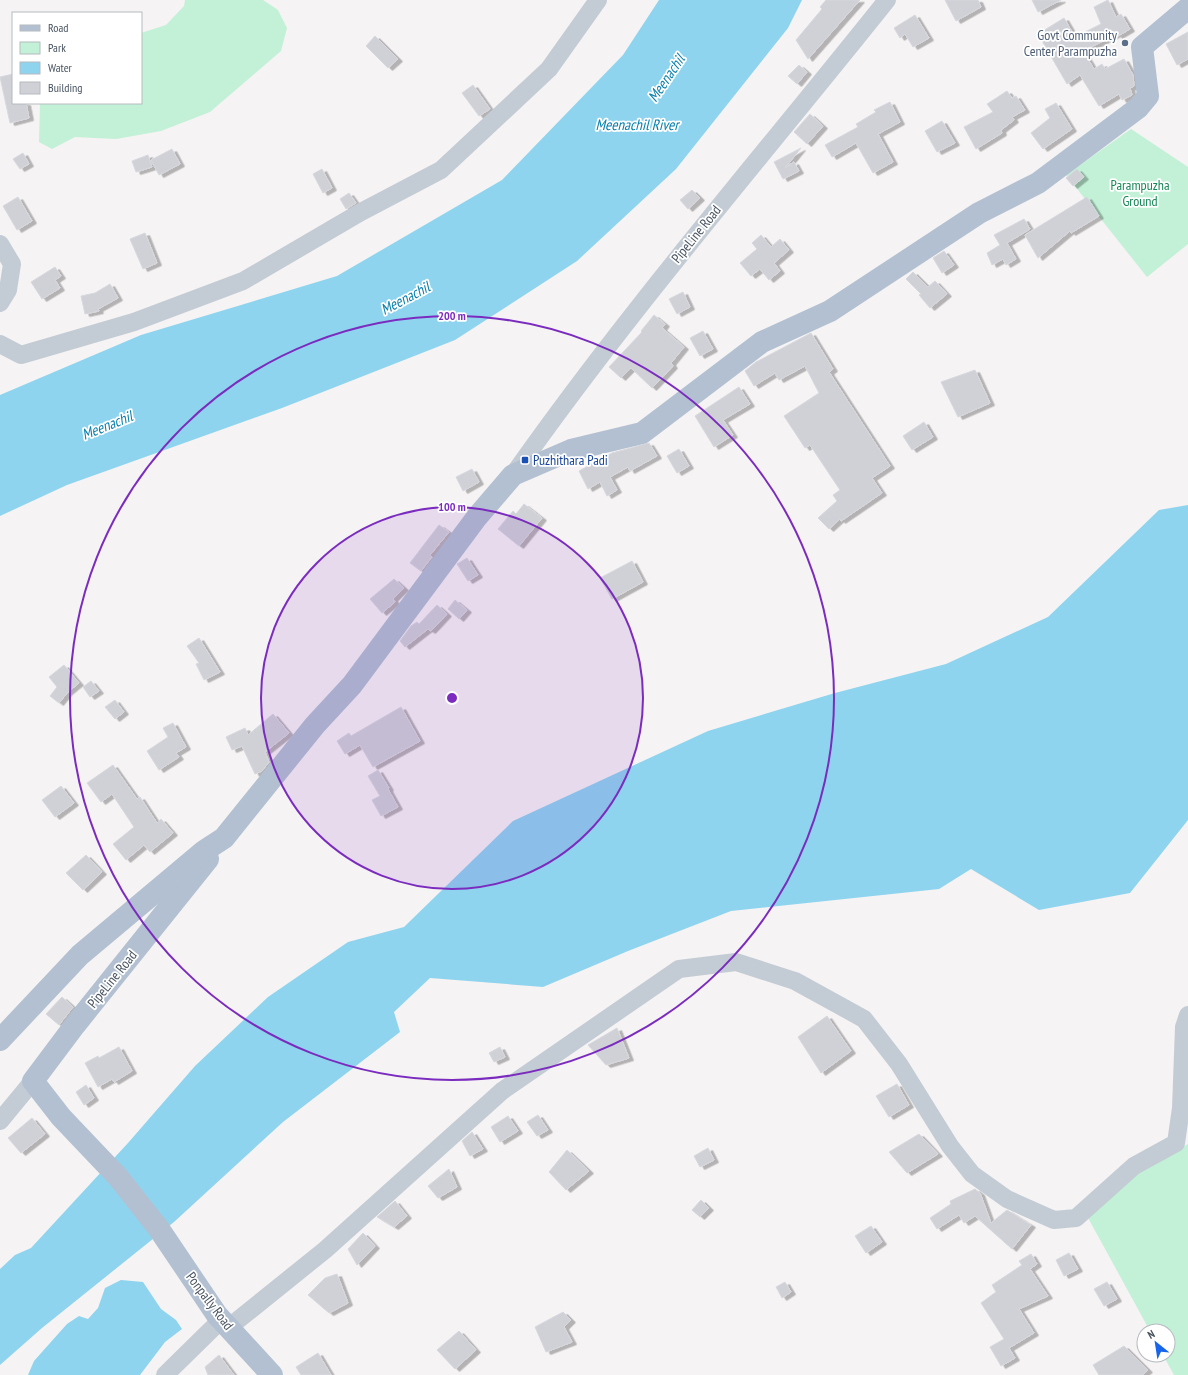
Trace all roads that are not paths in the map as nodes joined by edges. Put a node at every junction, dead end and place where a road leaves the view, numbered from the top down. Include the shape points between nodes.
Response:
1 (598, 0) edge
2 (887, 0) edge
3 (1188, 8) edge
4 (0, 244) edge
5 (0, 303) edge
6 (0, 344) edge
7 (513, 475) junction
8 (224, 838) junction
9 (1188, 1015) edge
10 (0, 1040) edge
11 (33, 1081) junction
12 (0, 1121) edge
13 (225, 1324) junction
14 (165, 1375) edge
15 (272, 1375) edge

1 - 6 street via 548,69 441,170 243,280 134,322 21,356
2 - 7 street, PipeLine Road via 656,284 562,405
3 - 7 main road via 1142,47 1148,96 1138,108 1038,183 979,213 830,312 762,342 642,433 571,450
4 - 5 street via 12,264 8,290
7 - 8 main road, PipeLine Road via 477,517 352,685 315,725
8 - 10 main road via 204,851 80,955
8 - 11 main road, PipeLine Road
9 - 13 street via 1184,1027 1181,1108 1176,1143 1134,1166 1076,1218 1054,1220 1007,1199 972,1174 950,1146 899,1064 864,1019 795,981 736,962 679,969 502,1091 326,1250
11 - 12 street, PipeLine Road
11 - 13 main road, Ponpally Road via 61,1117 118,1177 154,1222
13 - 14 street
13 - 15 main road, Ponpally Road

